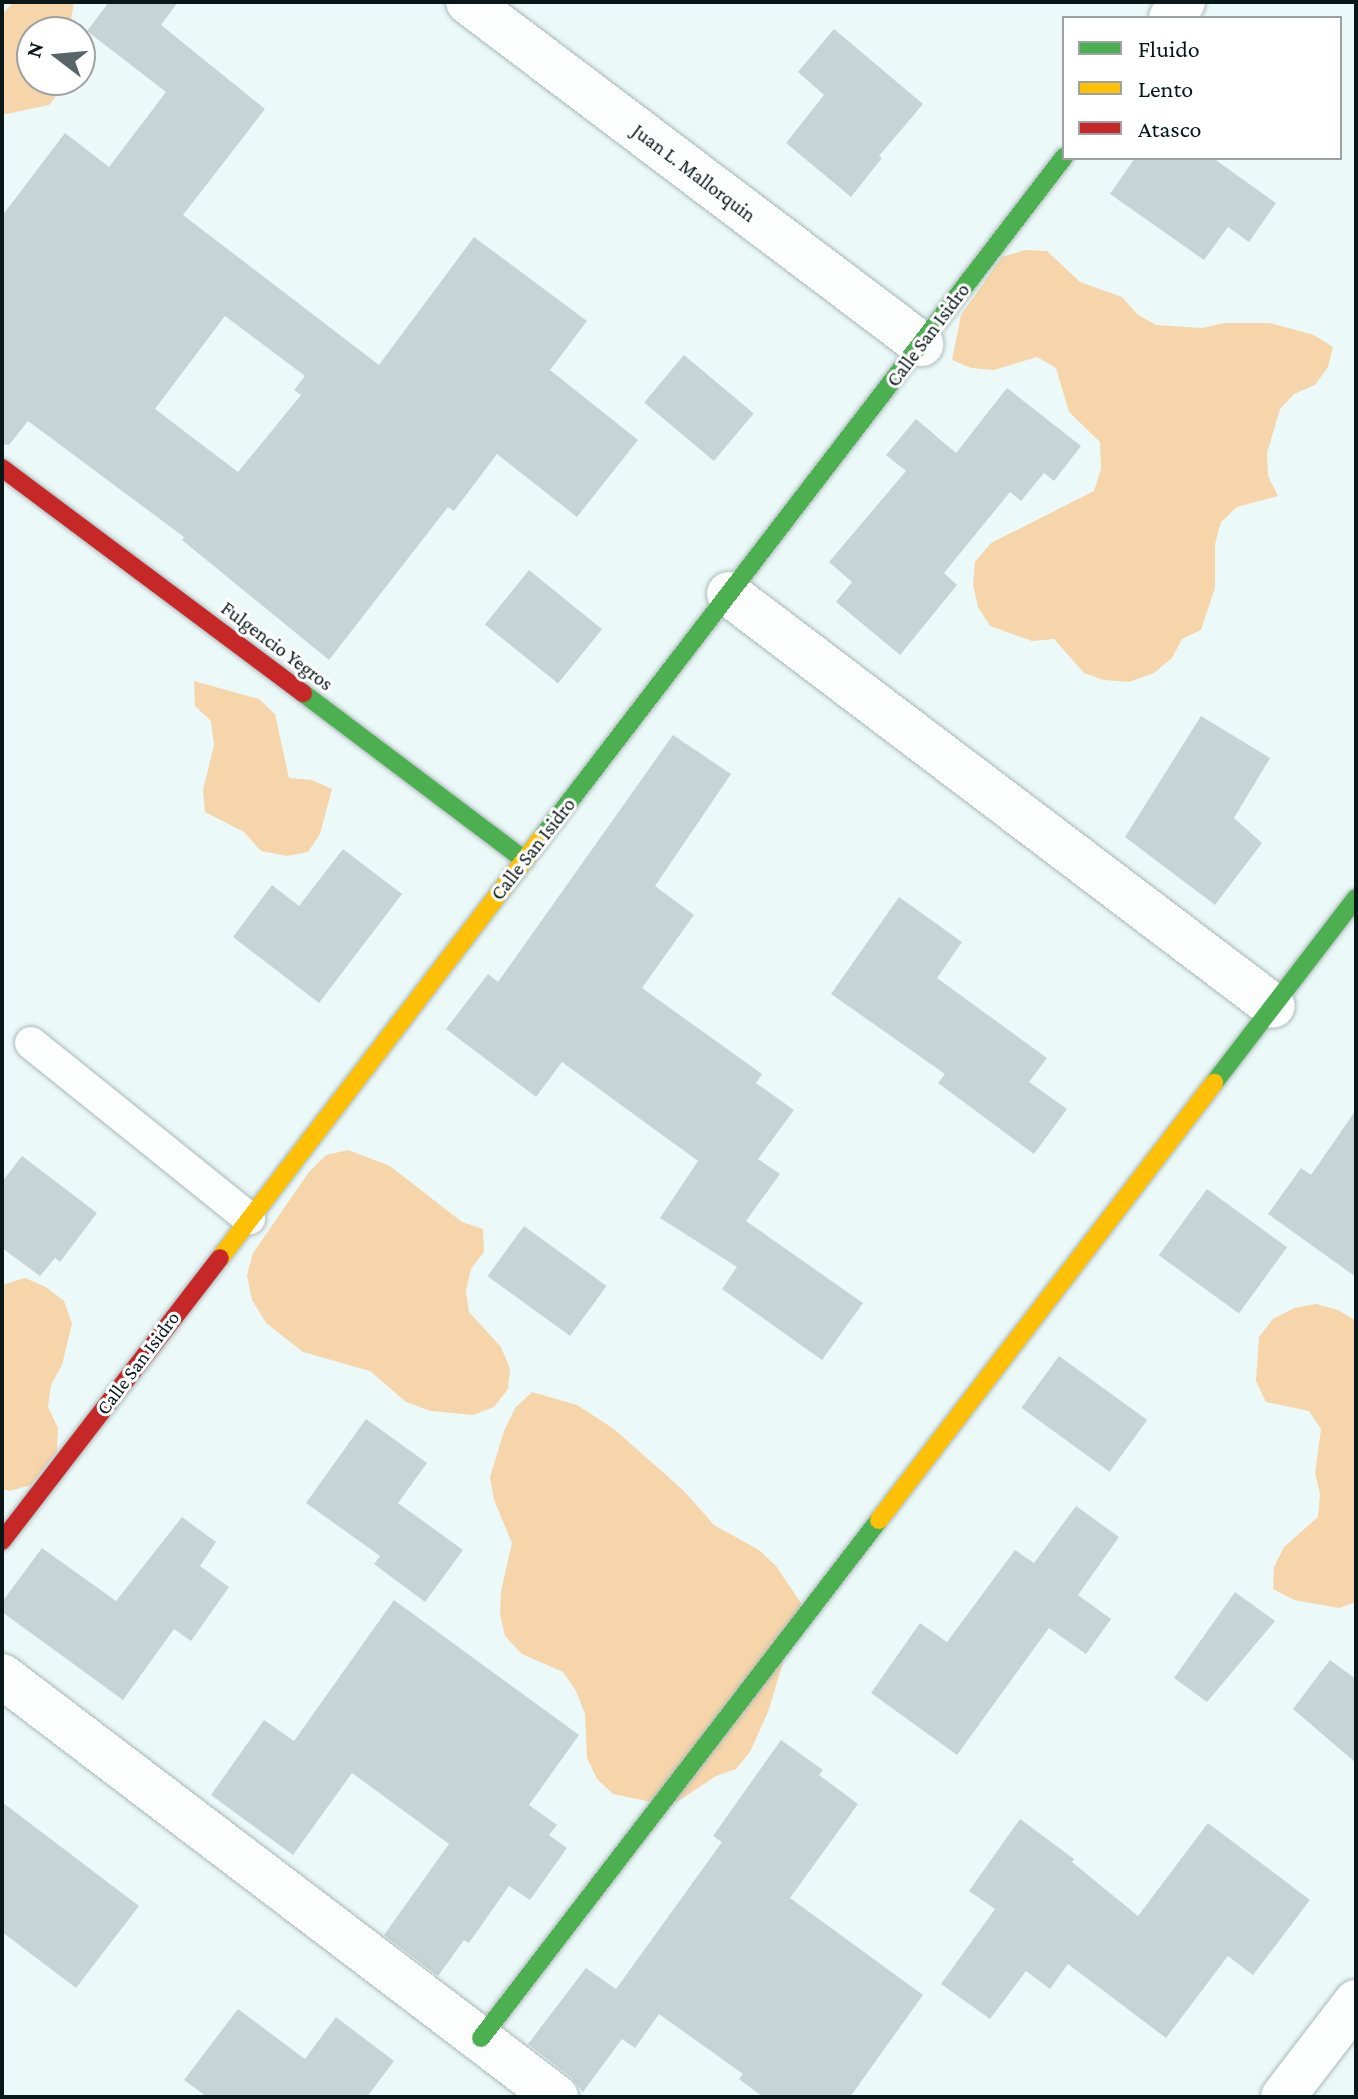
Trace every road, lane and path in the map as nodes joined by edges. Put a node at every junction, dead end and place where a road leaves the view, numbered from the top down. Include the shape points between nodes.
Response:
1 (468, 2) edge
2 (1062, 160) edge
3 (921, 344) junction
4 (2, 468) edge
5 (729, 594) junction
6 (525, 860) junction
7 (1356, 898) edge
8 (1273, 1006) junction
9 (31, 1043) dead end
10 (249, 1218) junction
11 (2, 1541) edge
12 (2, 1676) edge
13 (1356, 2002) edge
14 (481, 2038) junction
15 (556, 2097) edge
16 (1283, 2097) edge

1 - 3 street, Juan L. Mallorquin
2 - 3 street, Calle San Isidro
3 - 5 street, Calle San Isidro
4 - 6 street, Fulgencio Yegros
5 - 6 street, Calle San Isidro
5 - 8 street
6 - 10 street, Calle San Isidro
7 - 8 street
8 - 14 street
9 - 10 lane
10 - 11 street, Calle San Isidro
12 - 14 street
13 - 16 street
14 - 15 street

